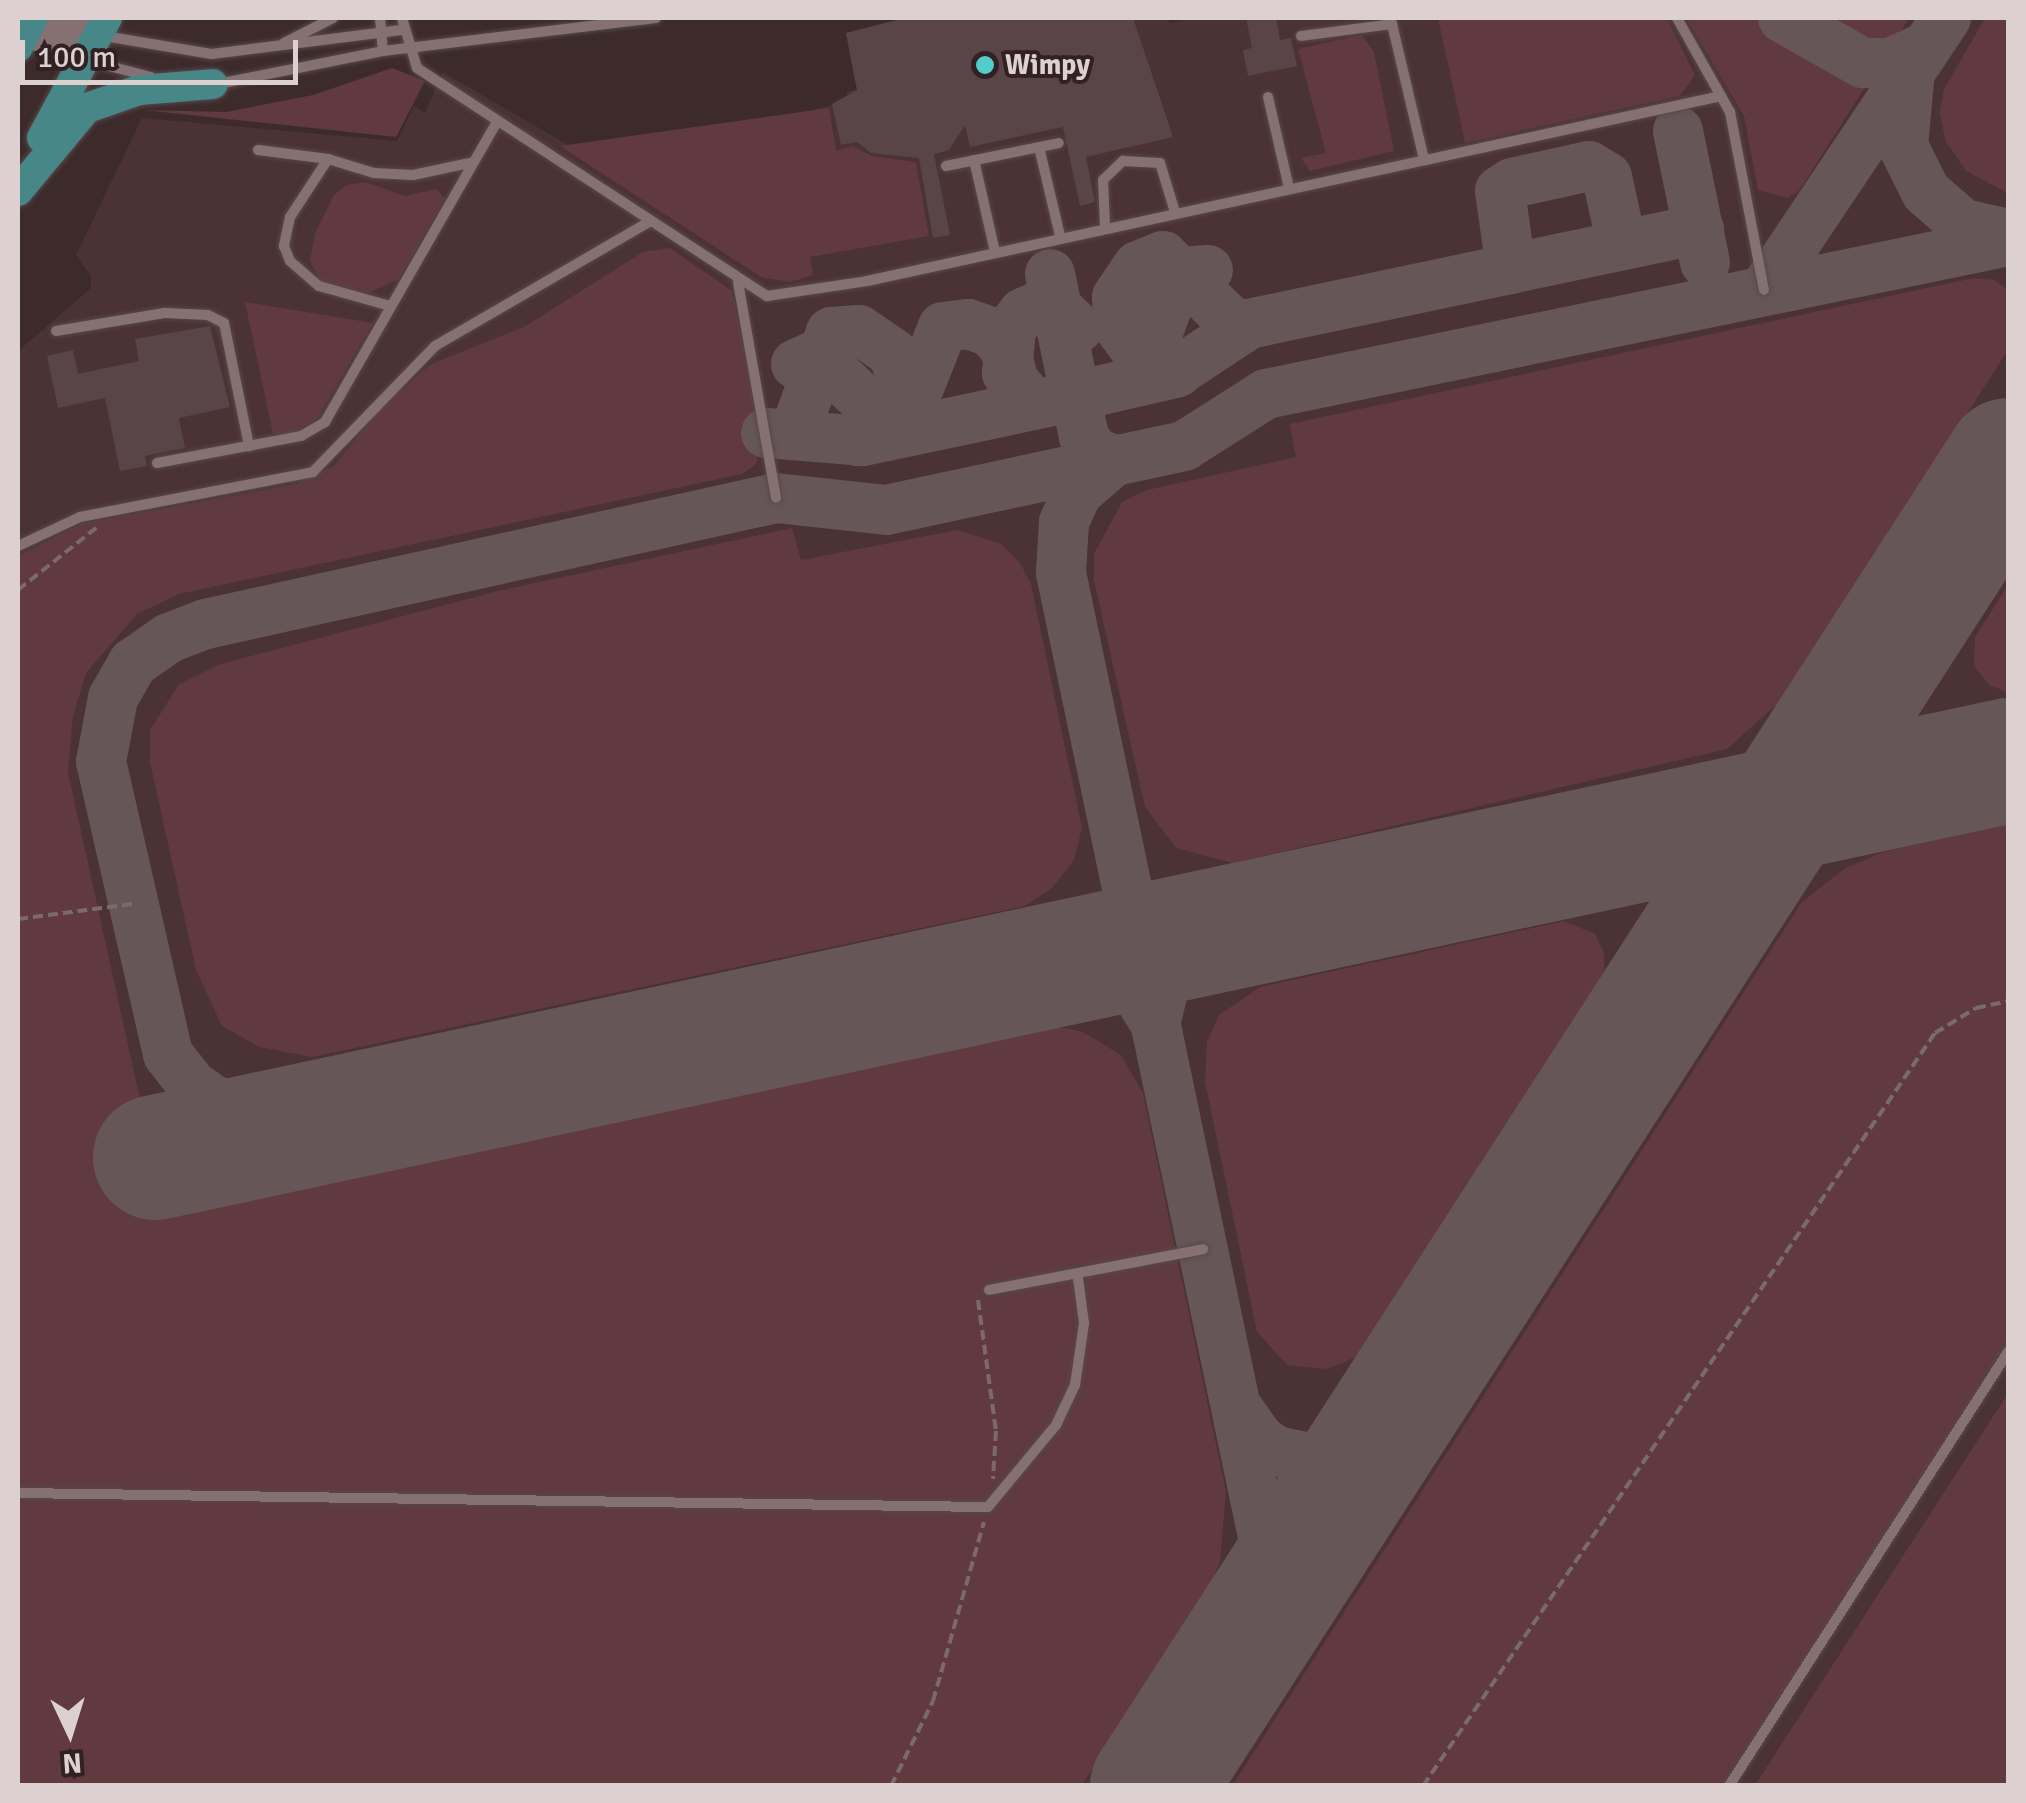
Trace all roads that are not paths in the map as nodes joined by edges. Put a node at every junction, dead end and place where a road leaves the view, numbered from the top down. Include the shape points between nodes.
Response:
1 (54, 18) edge
2 (333, 18) edge
3 (380, 18) edge
4 (656, 18) edge
5 (1677, 18) edge
6 (402, 24) edge
7 (23, 31) edge
8 (381, 32) junction
9 (521, 36) junction
10 (1301, 36) dead end
11 (96, 37) edge
12 (408, 48) junction
13 (523, 49) dead end
14 (270, 50) junction
15 (383, 51) junction
16 (213, 84) junction
17 (1722, 96) junction
18 (1268, 98) dead end
19 (497, 122) junction
20 (1059, 143) dead end
21 (1040, 146) junction
22 (258, 150) dead end
23 (328, 159) junction
24 (1424, 159) junction
25 (974, 160) junction
26 (470, 162) junction
27 (946, 166) dead end
28 (18, 187) edge
29 (1288, 188) junction
30 (1175, 212) junction
31 (649, 222) junction
32 (1105, 226) junction
33 (1060, 236) junction
34 (994, 252) junction
35 (738, 282) junction
36 (1764, 290) dead end
37 (390, 306) junction
38 (56, 331) dead end
39 (249, 446) junction
40 (157, 463) dead end
41 (776, 498) dead end
42 (18, 546) edge
43 (1203, 1249) dead end
44 (1078, 1278) junction
45 (989, 1290) road end
46 (2008, 1352) edge
47 (18, 1493) edge
48 (1729, 1786) edge

1 - 11 street
2 - 14 lane
3 - 8 lane
4 - 9 lane
5 - 17 lane
6 - 8 lane
6 - 12 lane
7 - 11 street
8 - 14 lane
8 - 15 lane
9 - 12 lane
9 - 13 lane
10 - 24 lane via 1392,24
11 - 14 lane via 179,53
11 - 16 lane
11 - 28 main road
12 - 15 lane
12 - 19 lane via 418,68
15 - 16 lane
16 - 28 main road via 129,92 87,108
17 - 24 lane
17 - 36 lane via 1734,127
18 - 29 lane
19 - 26 lane
19 - 31 lane
20 - 21 lane
21 - 25 lane
21 - 33 lane
22 - 23 lane
23 - 26 lane via 374,174 413,175
23 - 37 lane via 290,216 284,246 290,261 320,286
24 - 29 lane
25 - 27 lane
25 - 34 lane
26 - 37 lane
29 - 30 lane
30 - 32 lane
30 - 32 lane via 1160,163 1123,161 1103,180
31 - 35 lane
31 - 42 lane via 434,346 313,472 41,530
32 - 33 lane
33 - 34 lane
34 - 35 lane via 786,297
35 - 41 lane
37 - 39 lane via 324,422 301,436
38 - 39 lane via 165,313 208,315 224,323 233,342
39 - 40 lane
43 - 44 lane
44 - 45 lane
44 - 47 lane via 1084,1323 1075,1385 1056,1425 988,1507
46 - 48 lane

